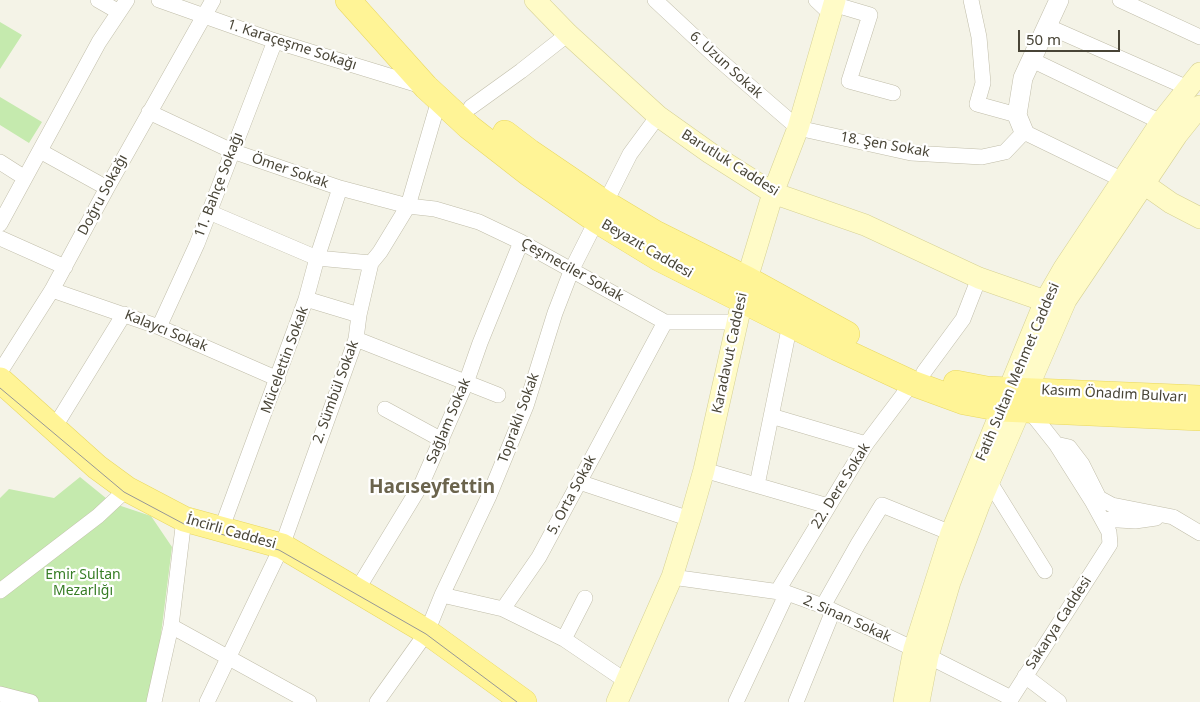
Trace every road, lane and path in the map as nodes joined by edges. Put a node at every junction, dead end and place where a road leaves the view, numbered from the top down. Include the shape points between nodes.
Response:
1 (98, 0) edge
2 (159, 0) edge
3 (213, 0) edge
4 (348, 0) edge
5 (366, 0) edge
6 (535, 0) edge
7 (655, 0) edge
8 (971, 0) edge
9 (1059, 0) edge
10 (1120, 0) edge
11 (829, 5) edge
12 (123, 6) edge
13 (203, 16) junction
14 (1047, 26) junction
15 (568, 34) junction
16 (1200, 38) edge
17 (275, 41) junction
18 (1032, 60) junction
19 (1194, 81) edge
20 (893, 93) dead end
21 (432, 94) junction
22 (1200, 106) edge
23 (471, 107) junction
24 (149, 112) junction
25 (658, 116) junction
26 (1162, 122) junction
27 (1021, 123) junction
28 (798, 128) junction
29 (40, 151) junction
30 (232, 151) junction
31 (0, 162) edge
32 (25, 178) junction
33 (1133, 182) junction
34 (107, 188) junction
35 (340, 188) junction
36 (773, 193) junction
37 (408, 206) junction
38 (601, 211) junction
39 (209, 212) junction
40 (1200, 218) edge
41 (0, 224) edge
42 (0, 238) edge
43 (521, 242) junction
44 (317, 258) junction
45 (371, 263) junction
46 (65, 267) junction
47 (572, 269) junction
48 (979, 278) junction
49 (52, 290) junction
50 (306, 300) junction
51 (741, 300) junction
52 (1046, 301) junction
53 (124, 314) junction
54 (359, 316) junction
55 (665, 322) junction
56 (790, 324) junction
57 (159, 327) junction
58 (356, 339) junction
59 (0, 372) edge
60 (918, 377) junction
61 (278, 379) junction
62 (0, 380) edge
63 (466, 383) junction
64 (498, 395) dead end
65 (1200, 398) edge
66 (1017, 402) junction
67 (385, 409) dead end
68 (771, 416) junction
69 (1200, 418) edge
70 (54, 428) junction
71 (442, 440) junction
72 (866, 444) junction
73 (1056, 444) junction
74 (704, 470) junction
75 (989, 481) junction
76 (579, 482) junction
77 (757, 485) junction
78 (127, 489) junction
79 (828, 506) junction
80 (1172, 517) junction
81 (184, 519) junction
82 (690, 519) junction
83 (1102, 519) junction
84 (221, 530) junction
85 (951, 533) junction
86 (1200, 533) edge
87 (282, 546) junction
88 (1045, 571) dead end
89 (672, 577) junction
90 (356, 590) junction
91 (0, 591) edge
92 (782, 593) junction
93 (442, 595) junction
94 (585, 598) dead end
95 (504, 609) junction
96 (828, 609) junction
97 (172, 626) junction
98 (427, 632) junction
99 (564, 638) junction
100 (921, 653) junction
101 (229, 657) junction
102 (1025, 676) junction
103 (626, 681) junction
104 (0, 694) edge
105 (510, 698) edge
106 (1010, 700) edge
107 (31, 702) edge
108 (154, 702) edge
109 (207, 702) edge
110 (309, 702) edge
111 (377, 702) edge
112 (617, 702) edge
113 (736, 702) edge
114 (796, 702) edge
115 (904, 702) edge
116 (919, 702) edge
117 (1059, 702) edge

1 - 12 street
2 - 13 street, 1. Karaçeşme Sokağı
3 - 13 street, Doğru Sokağı
4 - 21 main road, Beyazıt Caddesi
5 - 23 main road, Beyazıt Caddesi
6 - 15 main road, Barutluk Caddesi
7 - 28 street, 6. Uzun Sokak
8 - 27 street via 979,37 983,83 977,104
9 - 14 street
10 - 16 street
11 - 20 street via 870,15 849,81
11 - 28 main road, Karadavut Caddesi
12 - 29 street via 99,42
13 - 17 street, 1. Karaçeşme Sokağı
13 - 24 street, Doğru Sokağı
14 - 18 street
14 - 19 street
15 - 23 street
15 - 25 main road, Barutluk Caddesi
17 - 21 street, 1. Karaçeşme Sokağı
17 - 30 street, 11. Bahçe Sokağı
18 - 26 street
18 - 27 street via 1023,78
19 - 26 main road, Fatih Sultan Mehmet Caddesi
21 - 37 street, 2. Sümbül Sokak
21 - 38 main road, Beyazıt Caddesi via 528,173
22 - 33 main road, Fatih Sultan Mehmet Caddesi
23 - 38 main road, Beyazıt Caddesi
24 - 30 street, Ömer Sokak
24 - 34 street, Doğru Sokağı
25 - 36 main road, Barutluk Caddesi
25 - 38 street, Topraklı Sokak via 630,154
26 - 33 main road, Fatih Sultan Mehmet Caddesi
27 - 28 street, 18. Şen Sokak via 1005,152 982,157 911,153
27 - 33 street
28 - 36 main road, Karadavut Caddesi
29 - 32 street
29 - 34 street
30 - 35 street, Ömer Sokak
30 - 39 street, 11. Bahçe Sokağı
31 - 32 street
32 - 41 street
33 - 40 main road
33 - 52 main road, Fatih Sultan Mehmet Caddesi via 1064,268
33 - 66 main road, Fatih Sultan Mehmet Caddesi via 1066,300
34 - 46 street, Doğru Sokağı
35 - 37 street, Ömer Sokak
35 - 44 street, Mücelettin Sokak
36 - 48 main road, Barutluk Caddesi via 865,225
36 - 51 main road, Karadavut Caddesi
37 - 43 street, Çeşmeciler Sokak via 435,209 479,222
37 - 45 street, 2. Sümbül Sokak
38 - 47 street, Topraklı Sokak
38 - 51 main road, Beyazıt Caddesi via 660,258
39 - 44 street
39 - 57 street, 11. Bahçe Sokağı
42 - 46 street
43 - 47 street, Çeşmeciler Sokak
43 - 63 street, Sağlam Sokak
44 - 45 street
44 - 50 street, Mücelettin Sokak
45 - 54 street, 2. Sümbül Sokak
46 - 49 street, Doğru Sokağı
47 - 55 street, Çeşmeciler Sokak
47 - 93 street, Topraklı Sokak via 554,314 526,406 489,496
48 - 52 main road, Barutluk Caddesi
48 - 60 street, 22. Dere Sokak via 962,319
49 - 53 street, Kalaycı Sokak
49 - 59 street, Doğru Sokağı
50 - 54 street
50 - 61 street, Mücelettin Sokak
51 - 55 street, Çeşmeciler Sokak
51 - 56 main road, Beyazıt Caddesi
51 - 60 main road, Beyazıt Caddesi via 834,328
51 - 74 main road, Karadavut Caddesi
52 - 66 main road, Fatih Sultan Mehmet Caddesi
53 - 57 street, Kalaycı Sokak
53 - 70 street
54 - 58 street, 2. Sümbül Sokak
55 - 76 street, 5. Orta Sokak
56 - 60 main road, Beyazıt Caddesi via 837,348
56 - 68 street
57 - 61 street, Kalaycı Sokak
58 - 63 street
58 - 87 street, 2. Sümbül Sokak
60 - 66 main road, Beyazıt Caddesi via 964,402
60 - 72 street, 22. Dere Sokak
61 - 84 street, Mücelettin Sokak
62 - 70 main road, İncirli Caddesi
63 - 64 street
63 - 71 street, Sağlam Sokak
65 - 66 main road, Kasım Önadım Bulvarı
66 - 69 main road, Kasım Önadım Bulvarı
66 - 73 street
66 - 75 main road, Fatih Sultan Mehmet Caddesi
66 - 85 main road, Fatih Sultan Mehmet Caddesi
67 - 71 street
68 - 72 street
68 - 77 street
70 - 78 main road, İncirli Caddesi
71 - 90 street, Sağlam Sokak via 422,483
72 - 79 street, 22. Dere Sokak
73 - 80 street via 1068,447 1082,464 1099,498 1112,505
73 - 83 street
74 - 77 street
74 - 82 main road, Karadavut Caddesi
75 - 88 street
75 - 100 main road, Fatih Sultan Mehmet Caddesi
76 - 82 street
76 - 95 street, 5. Orta Sokak via 539,557
77 - 79 street
78 - 81 main road, İncirli Caddesi
78 - 91 street via 98,516
79 - 92 street, 22. Dere Sokak
80 - 83 street via 1134,521
80 - 86 street
81 - 84 main road, İncirli Caddesi
81 - 97 street
82 - 89 main road, Karadavut Caddesi
83 - 102 street, Sakarya Caddesi via 1109,532 1110,544
84 - 87 main road, İncirli Caddesi
85 - 96 street via 882,505 858,544
85 - 100 main road, Fatih Sultan Mehmet Caddesi
87 - 90 main road, İncirli Caddesi
87 - 101 street, 2. Sümbül Sokak
89 - 92 street, 2. Sinan Sokak
89 - 103 main road, Karadavut Caddesi
90 - 98 main road, İncirli Caddesi
92 - 96 street, 2. Sinan Sokak
92 - 113 street, 22. Dere Sokak
93 - 95 street
93 - 98 street, Topraklı Sokak
94 - 99 street
95 - 99 street
96 - 100 street, 2. Sinan Sokak
96 - 114 street
97 - 101 street
97 - 108 street
98 - 105 main road, İncirli Caddesi
98 - 111 street, Topraklı Sokak
99 - 103 street
100 - 106 street, 2. Sinan Sokak
100 - 115 main road, Fatih Sultan Mehmet Caddesi
100 - 116 main road, Fatih Sultan Mehmet Caddesi
101 - 109 street, 2. Sümbül Sokak
101 - 110 street
102 - 106 street, Sakarya Caddesi
102 - 117 street
103 - 112 main road, Karadavut Caddesi
104 - 107 street

